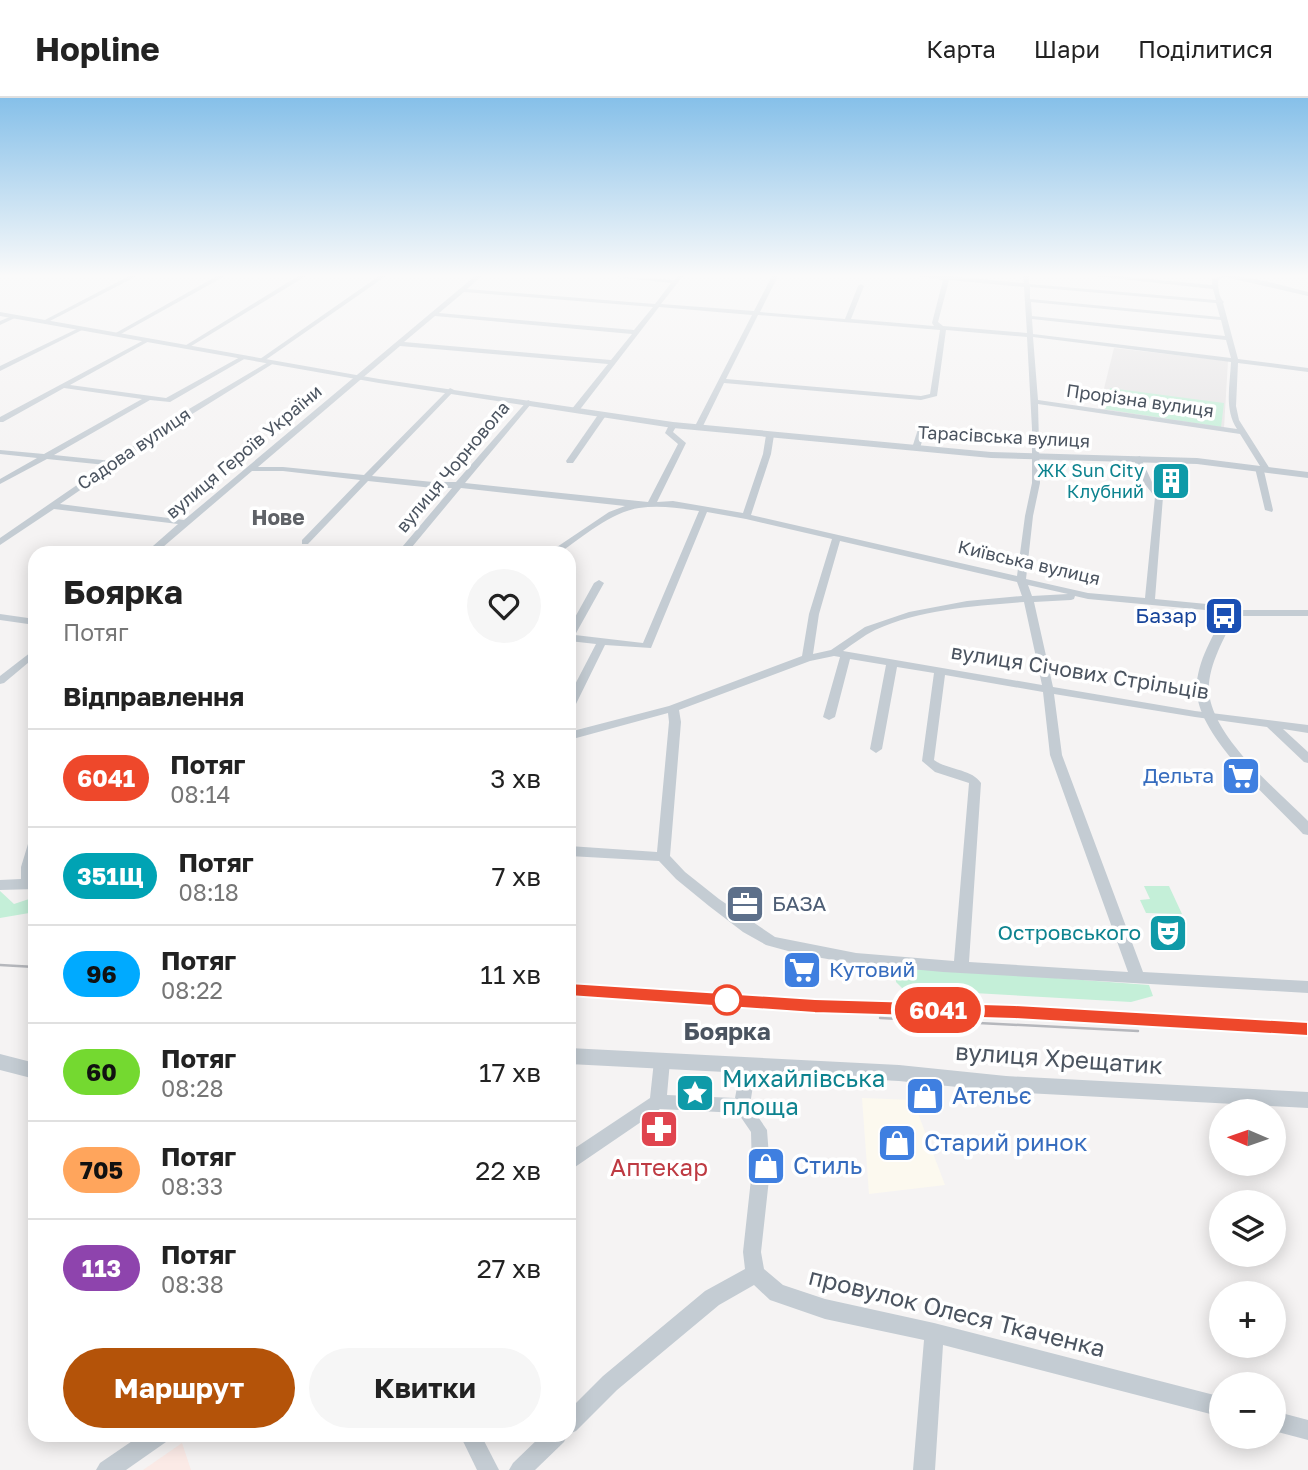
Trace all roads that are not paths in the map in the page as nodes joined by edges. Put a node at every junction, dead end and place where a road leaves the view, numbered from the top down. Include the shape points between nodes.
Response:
1 (59, 340) edge
2 (148, 340) joint
3 (197, 340) edge
4 (291, 340) edge
5 (404, 340) edge
6 (630, 340) edge
7 (741, 340) edge
8 (941, 340) edge
9 (1028, 340) edge
10 (1070, 340) edge
11 (1230, 340) edge
12 (399, 344) junction
13 (186, 347) junction
14 (244, 357) junction
15 (262, 360) junction
16 (1235, 360) junction
17 (272, 362) junction
18 (612, 362) junction
19 (0, 369) edge
20 (1308, 370) edge
21 (359, 377) junction
22 (722, 381) junction
23 (63, 386) junction
24 (450, 390) junction
25 (149, 398) junction
26 (167, 400) junction
27 (1033, 401) junction
28 (178, 402) dead end
29 (528, 402) junction
30 (189, 403) dead end
31 (201, 405) junction
32 (575, 410) junction
33 (603, 414) junction
34 (0, 420) edge
35 (673, 425) junction
36 (923, 425) dead end
37 (698, 428) junction
38 (1241, 432) junction
39 (770, 435) junction
40 (916, 448) junction
41 (0, 452) edge
42 (40, 457) junction
43 (1036, 457) junction
44 (1137, 458) junction
45 (570, 461) dead end
46 (111, 463) junction
47 (252, 469) junction
48 (1263, 469) junction
49 (1308, 475) edge
50 (368, 478) junction
51 (0, 482) edge
52 (457, 485) junction
53 (638, 505) junction
54 (651, 505) junction
55 (52, 506) junction
56 (704, 509) junction
57 (1269, 510) dead end
58 (746, 516) junction
59 (188, 523) junction
60 (837, 537) junction
61 (0, 542) edge
62 (306, 542) dead end
63 (159, 546) edge
64 (408, 546) edge
65 (564, 546) edge
66 (1021, 580) junction
67 (599, 583) dead end
68 (1088, 596) junction
69 (1029, 598) junction
70 (1150, 602) junction
71 (1231, 612) junction
72 (1308, 613) edge
73 (0, 617) edge
74 (28, 621) edge
75 (576, 627) edge
76 (576, 639) edge
77 (601, 642) junction
78 (840, 654) junction
79 (28, 658) edge
80 (807, 658) junction
81 (892, 663) junction
82 (940, 671) junction
83 (0, 681) edge
84 (1048, 688) junction
85 (576, 692) edge
86 (673, 708) junction
87 (1208, 716) junction
88 (829, 718) dead end
89 (1269, 723) junction
90 (1308, 729) edge
91 (576, 734) edge
92 (876, 749) dead end
93 (1308, 759) edge
94 (1308, 830) edge
95 (576, 851) edge
96 (663, 857) junction
97 (28, 883) edge
98 (0, 885) edge
99 (961, 967) junction
100 (1138, 978) junction
101 (1308, 987) edge
102 (576, 1056) edge
103 (662, 1061) junction
104 (0, 1062) edge
105 (748, 1066) junction
106 (28, 1069) edge
107 (1308, 1100) edge
108 (658, 1102) junction
109 (742, 1106) junction
110 (576, 1156) edge
111 (755, 1274) junction
112 (934, 1333) junction
113 (1209, 1404) edge
114 (576, 1417) edge
115 (1286, 1424) edge
116 (1308, 1430) edge
117 (149, 1442) edge
118 (474, 1442) edge
119 (550, 1442) edge
120 (107, 1470) edge
121 (488, 1470) edge
122 (520, 1470) edge
123 (924, 1470) edge

1 - 19 street
2 - 13 street, Тарасівська вулиця
2 - 23 street
3 - 13 street
4 - 15 street
5 - 12 street, вулиця Героїв України
6 - 18 street
7 - 22 street
8 - 22 street via 934,394 928,398
9 - 27 street
10 - 16 street
11 - 16 street
12 - 18 street
12 - 21 street, вулиця Героїв України
13 - 14 street, Тарасівська вулиця
14 - 15 street, Тарасівська вулиця
14 - 26 street
15 - 17 street, Тарасівська вулиця
16 - 20 street
16 - 38 street via 1232,406
17 - 21 street, Тарасівська вулиця
17 - 31 street, Садова вулиця
18 - 32 street
21 - 24 street, Тарасівська вулиця
21 - 47 street, вулиця Героїв України
22 - 37 street
23 - 25 street
23 - 34 street
24 - 29 street, Тарасівська вулиця
24 - 50 street
25 - 26 street
25 - 42 street
26 - 28 street
27 - 38 street, Прорізна вулиця
27 - 43 street
29 - 32 street, Тарасівська вулиця
29 - 52 street, вулиця Чорновола
30 - 31 street
31 - 46 street, Садова вулиця
32 - 33 street, Тарасівська вулиця
33 - 35 street, Тарасівська вулиця
33 - 45 street
35 - 37 street, Тарасівська вулиця
35 - 54 street via 669,433 682,443
36 - 40 street
37 - 39 street, Тарасівська вулиця
38 - 48 street
39 - 40 street, Тарасівська вулиця
39 - 58 street
40 - 43 street, Тарасівська вулиця
41 - 42 street
42 - 46 street
42 - 51 street
43 - 44 street, Тарасівська вулиця
43 - 66 street
44 - 48 street, Тарасівська вулиця
44 - 70 street via 1159,497
46 - 55 street, Садова вулиця
47 - 50 street
47 - 59 street, вулиця Героїв України
48 - 49 street, Тарасівська вулиця
48 - 57 street
50 - 52 street
50 - 62 street
52 - 53 street
52 - 64 street, вулиця Чорновола
53 - 54 street, Київська вулиця
53 - 65 street via 612,514
54 - 56 street, Київська вулиця
55 - 59 street
55 - 61 street, Садова вулиця
56 - 58 street, Київська вулиця
56 - 77 street via 647,646
58 - 60 street, Київська вулиця
59 - 63 street, вулиця Героїв України
60 - 66 street, Київська вулиця
60 - 80 street via 814,614
66 - 68 street, Київська вулиця
66 - 69 street
67 - 75 street
68 - 69 street
68 - 70 street, Київська вулиця
69 - 78 street via 895,620 871,628
69 - 84 street
70 - 71 street, Київська вулиця
71 - 72 street, Київська вулиця
71 - 87 street via 1206,674 1203,694
73 - 74 street
76 - 77 street
77 - 85 street
78 - 80 street, вулиця Січових Стрільців
78 - 81 street, вулиця Січових Стрільців
78 - 88 street
79 - 83 street
80 - 86 street, вулиця Січових Стрільців
81 - 82 street, вулиця Січових Стрільців
81 - 92 street
82 - 84 street, вулиця Січових Стрільців
82 - 99 street via 928,761 932,767 975,783
84 - 87 street, вулиця Січових Стрільців
84 - 100 street via 1056,755
86 - 91 street, вулиця Січових Стрільців
86 - 96 street
87 - 89 street, вулиця Січових Стрільців
87 - 94 street via 1223,739
89 - 90 street, вулиця Січових Стрільців
89 - 93 street
95 - 96 street
96 - 99 street via 682,878 767,940 848,958
97 - 98 street
99 - 100 street
100 - 101 street
102 - 103 street
103 - 105 street, вулиця Хрещатик
103 - 108 street
104 - 106 street
105 - 107 street, вулиця Хрещатик
105 - 109 street
108 - 109 street
108 - 110 street
109 - 111 street via 759,1130 761,1170 752,1252
111 - 112 street, провулок Олеся Ткаченка via 777,1293 825,1309
111 - 114 street via 712,1298
112 - 113 street, провулок Олеся Ткаченка
112 - 123 street
115 - 116 street
117 - 120 street
118 - 121 street
119 - 122 street

